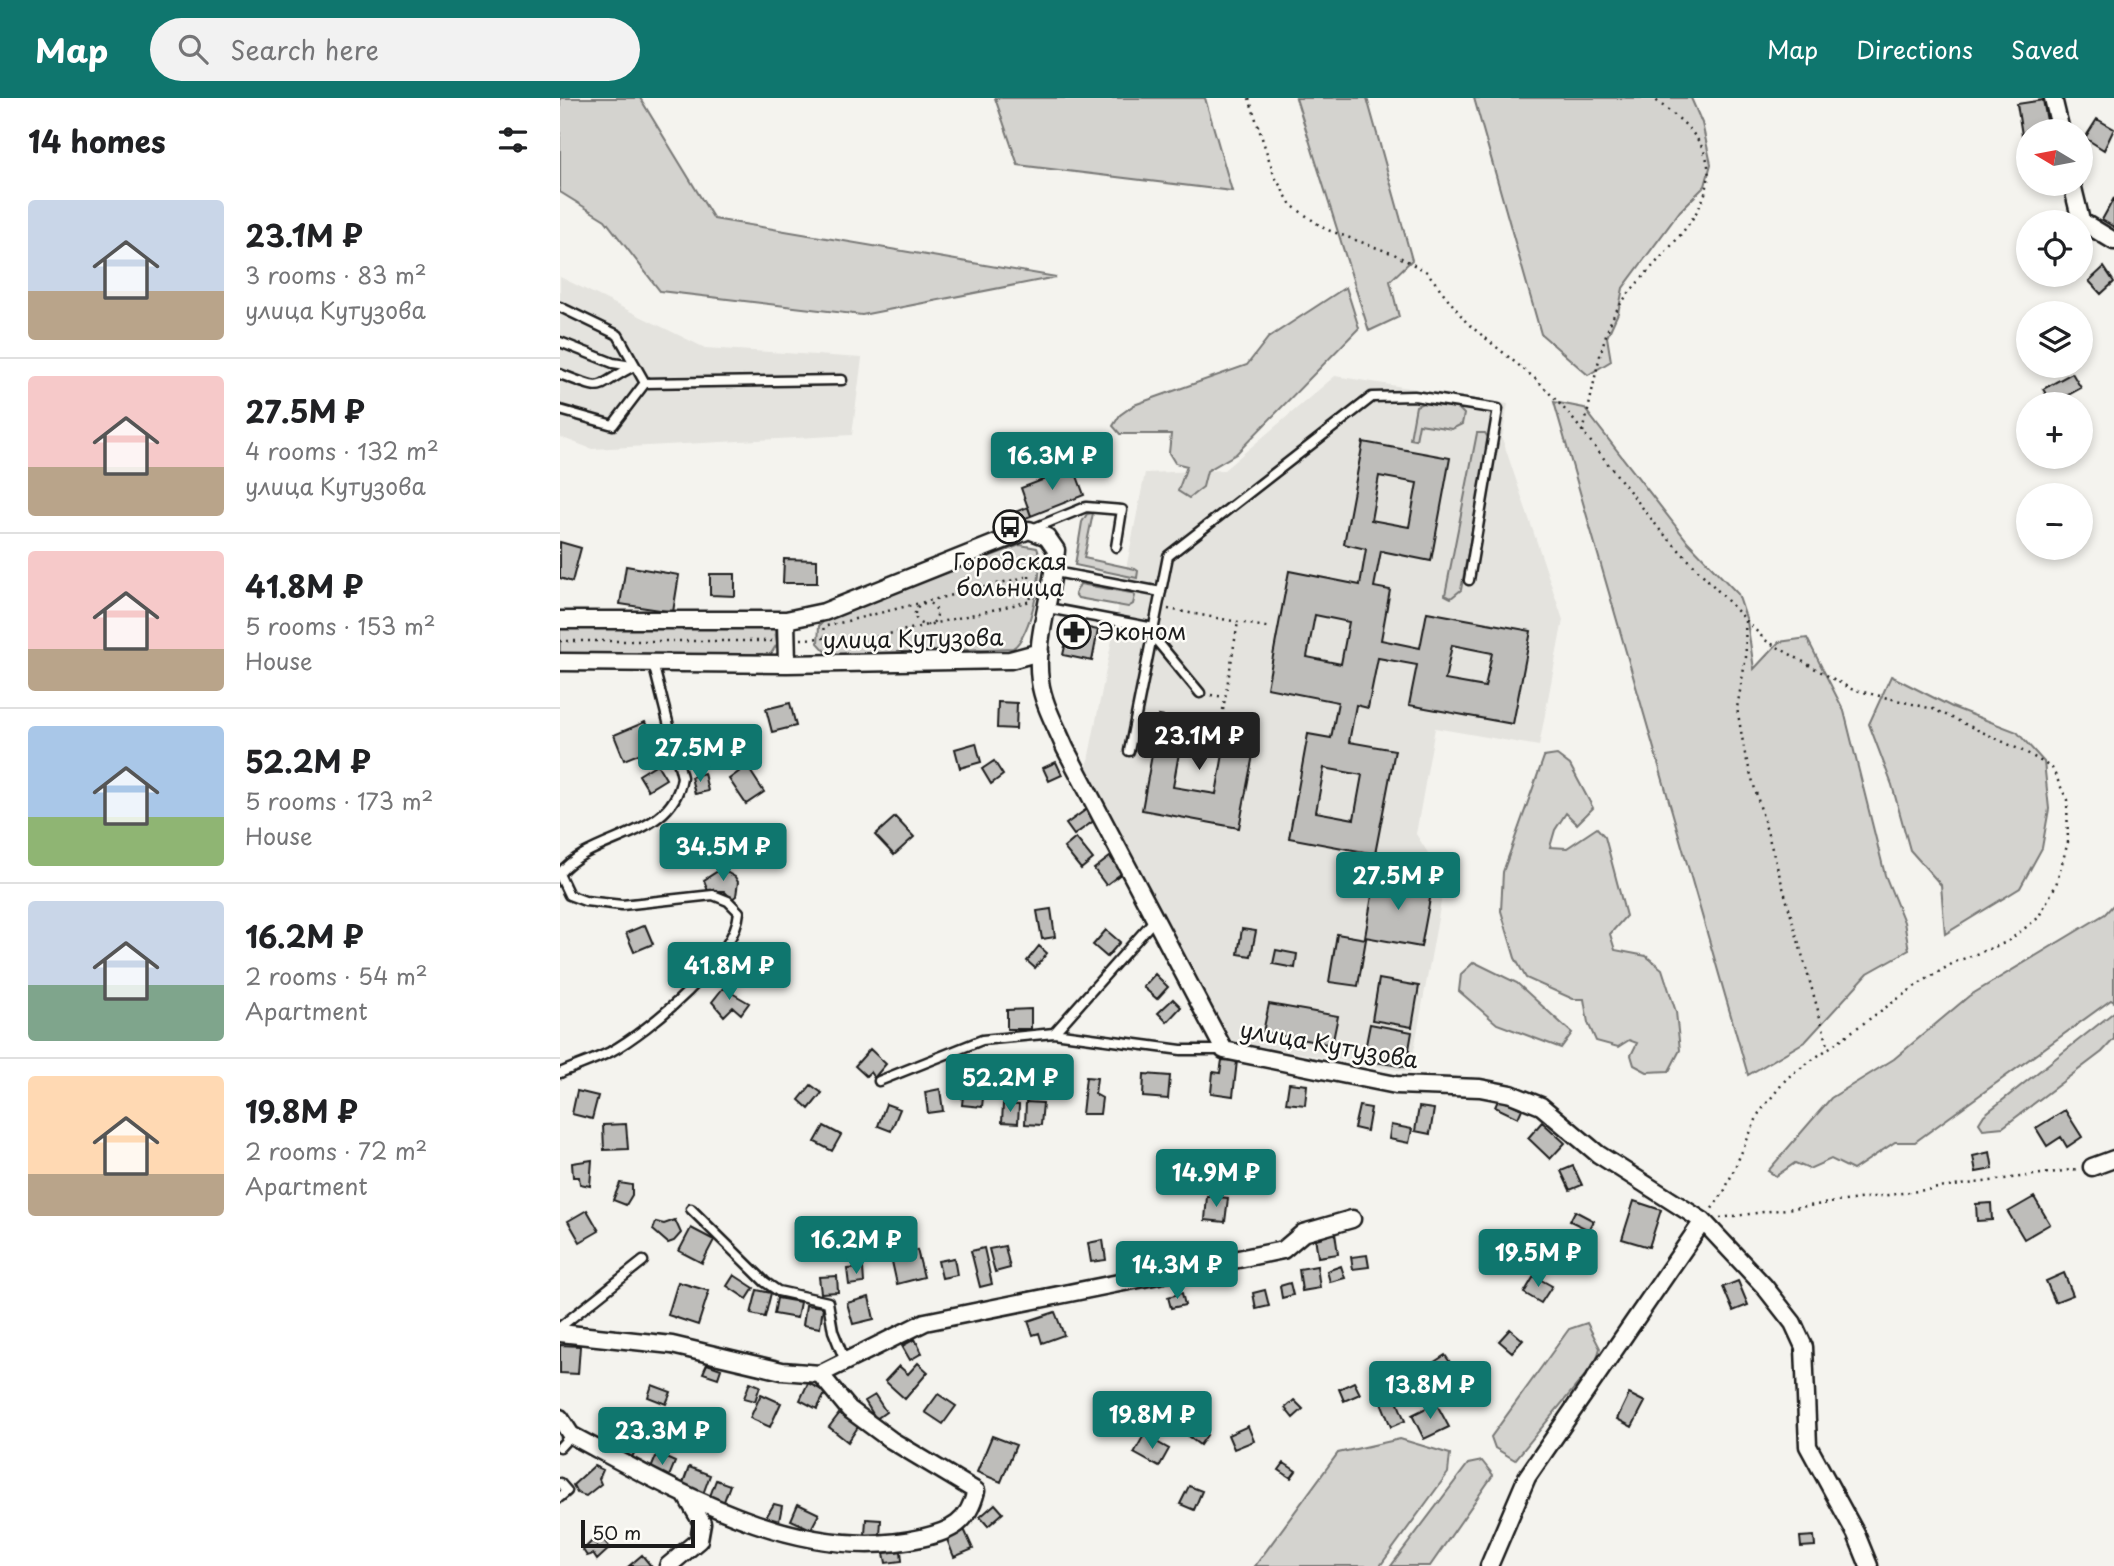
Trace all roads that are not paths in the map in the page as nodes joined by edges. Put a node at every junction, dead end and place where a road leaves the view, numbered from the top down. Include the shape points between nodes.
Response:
1 (2053, 98) edge
2 (2058, 119) edge
3 (2075, 196) edge
4 (2114, 241) edge
5 (560, 307) edge
6 (560, 342) edge
7 (634, 366) junction
8 (560, 374) edge
9 (842, 380) dead end
10 (645, 383) junction
11 (560, 410) edge
12 (1029, 530) junction
13 (1116, 547) dead end
14 (1055, 572) junction
15 (1469, 580) dead end
16 (1161, 592) junction
17 (1048, 608) junction
18 (560, 620) edge
19 (786, 620) junction
20 (1153, 632) junction
21 (1040, 652) junction
22 (560, 662) edge
23 (653, 663) junction
24 (787, 664) junction
25 (1200, 693) dead end
26 (1129, 751) dead end
27 (560, 875) edge
28 (1156, 918) junction
29 (1054, 1032) junction
30 (1224, 1051) junction
31 (560, 1073) edge
32 (879, 1081) dead end
33 (2114, 1159) edge
34 (2092, 1167) road end
35 (691, 1209) dead end
36 (1352, 1220) dead end
37 (1703, 1221) junction
38 (643, 1261) dead end
39 (560, 1327) edge
40 (560, 1333) edge
41 (845, 1361) junction
42 (820, 1374) junction
43 (560, 1418) edge
44 (566, 1441) edge
45 (560, 1483) edge
46 (686, 1496) junction
47 (560, 1497) edge
48 (668, 1566) edge
49 (1489, 1566) edge
50 (1869, 1566) edge

1 - 2 street
3 - 4 street via 2081,222
5 - 7 lane via 618,335
6 - 7 lane via 613,363
7 - 8 lane via 596,388
7 - 10 lane
9 - 10 lane
10 - 11 lane via 613,425
12 - 13 lane via 1086,507 1122,510
12 - 14 street, улица Кутузова via 1047,537 1056,550
12 - 19 street, улица Кутузова via 824,612
14 - 16 lane
14 - 17 street, улица Кутузова
15 - 16 lane via 1498,410 1413,396 1372,397 1168,556
16 - 20 lane
17 - 20 lane
17 - 21 street, улица Кутузова
18 - 19 street, улица Кутузова
19 - 24 street
20 - 25 lane
20 - 26 lane
21 - 24 street, улица Кутузова via 1010,660
21 - 28 street, улица Кутузова via 1046,704 1065,748
22 - 23 street, улица Кутузова
23 - 24 street, улица Кутузова
23 - 27 lane via 682,777 680,790 671,805 633,834 582,853
27 - 31 lane via 569,895 585,901 622,905 713,895 739,912 738,928 696,988 612,1051
28 - 29 lane
28 - 30 street, улица Кутузова
29 - 30 lane via 1181,1050
29 - 32 lane via 982,1040
30 - 37 street, улица Кутузова via 1396,1085 1467,1087 1511,1094 1541,1106 1598,1154
33 - 34 street
35 - 41 lane via 772,1287 828,1302
36 - 41 street via 1303,1233 1283,1250 925,1322
37 - 49 street via 1527,1477
37 - 50 street, улица Кутузова via 1793,1323 1804,1347 1808,1446
38 - 39 lane
40 - 42 street via 672,1345 782,1371
41 - 42 street
42 - 46 street via 849,1409 976,1491 972,1510 962,1522 901,1542 858,1543 783,1534
43 - 44 street
44 - 46 street
45 - 47 lane via 566,1491
46 - 48 street via 702,1524 699,1540

